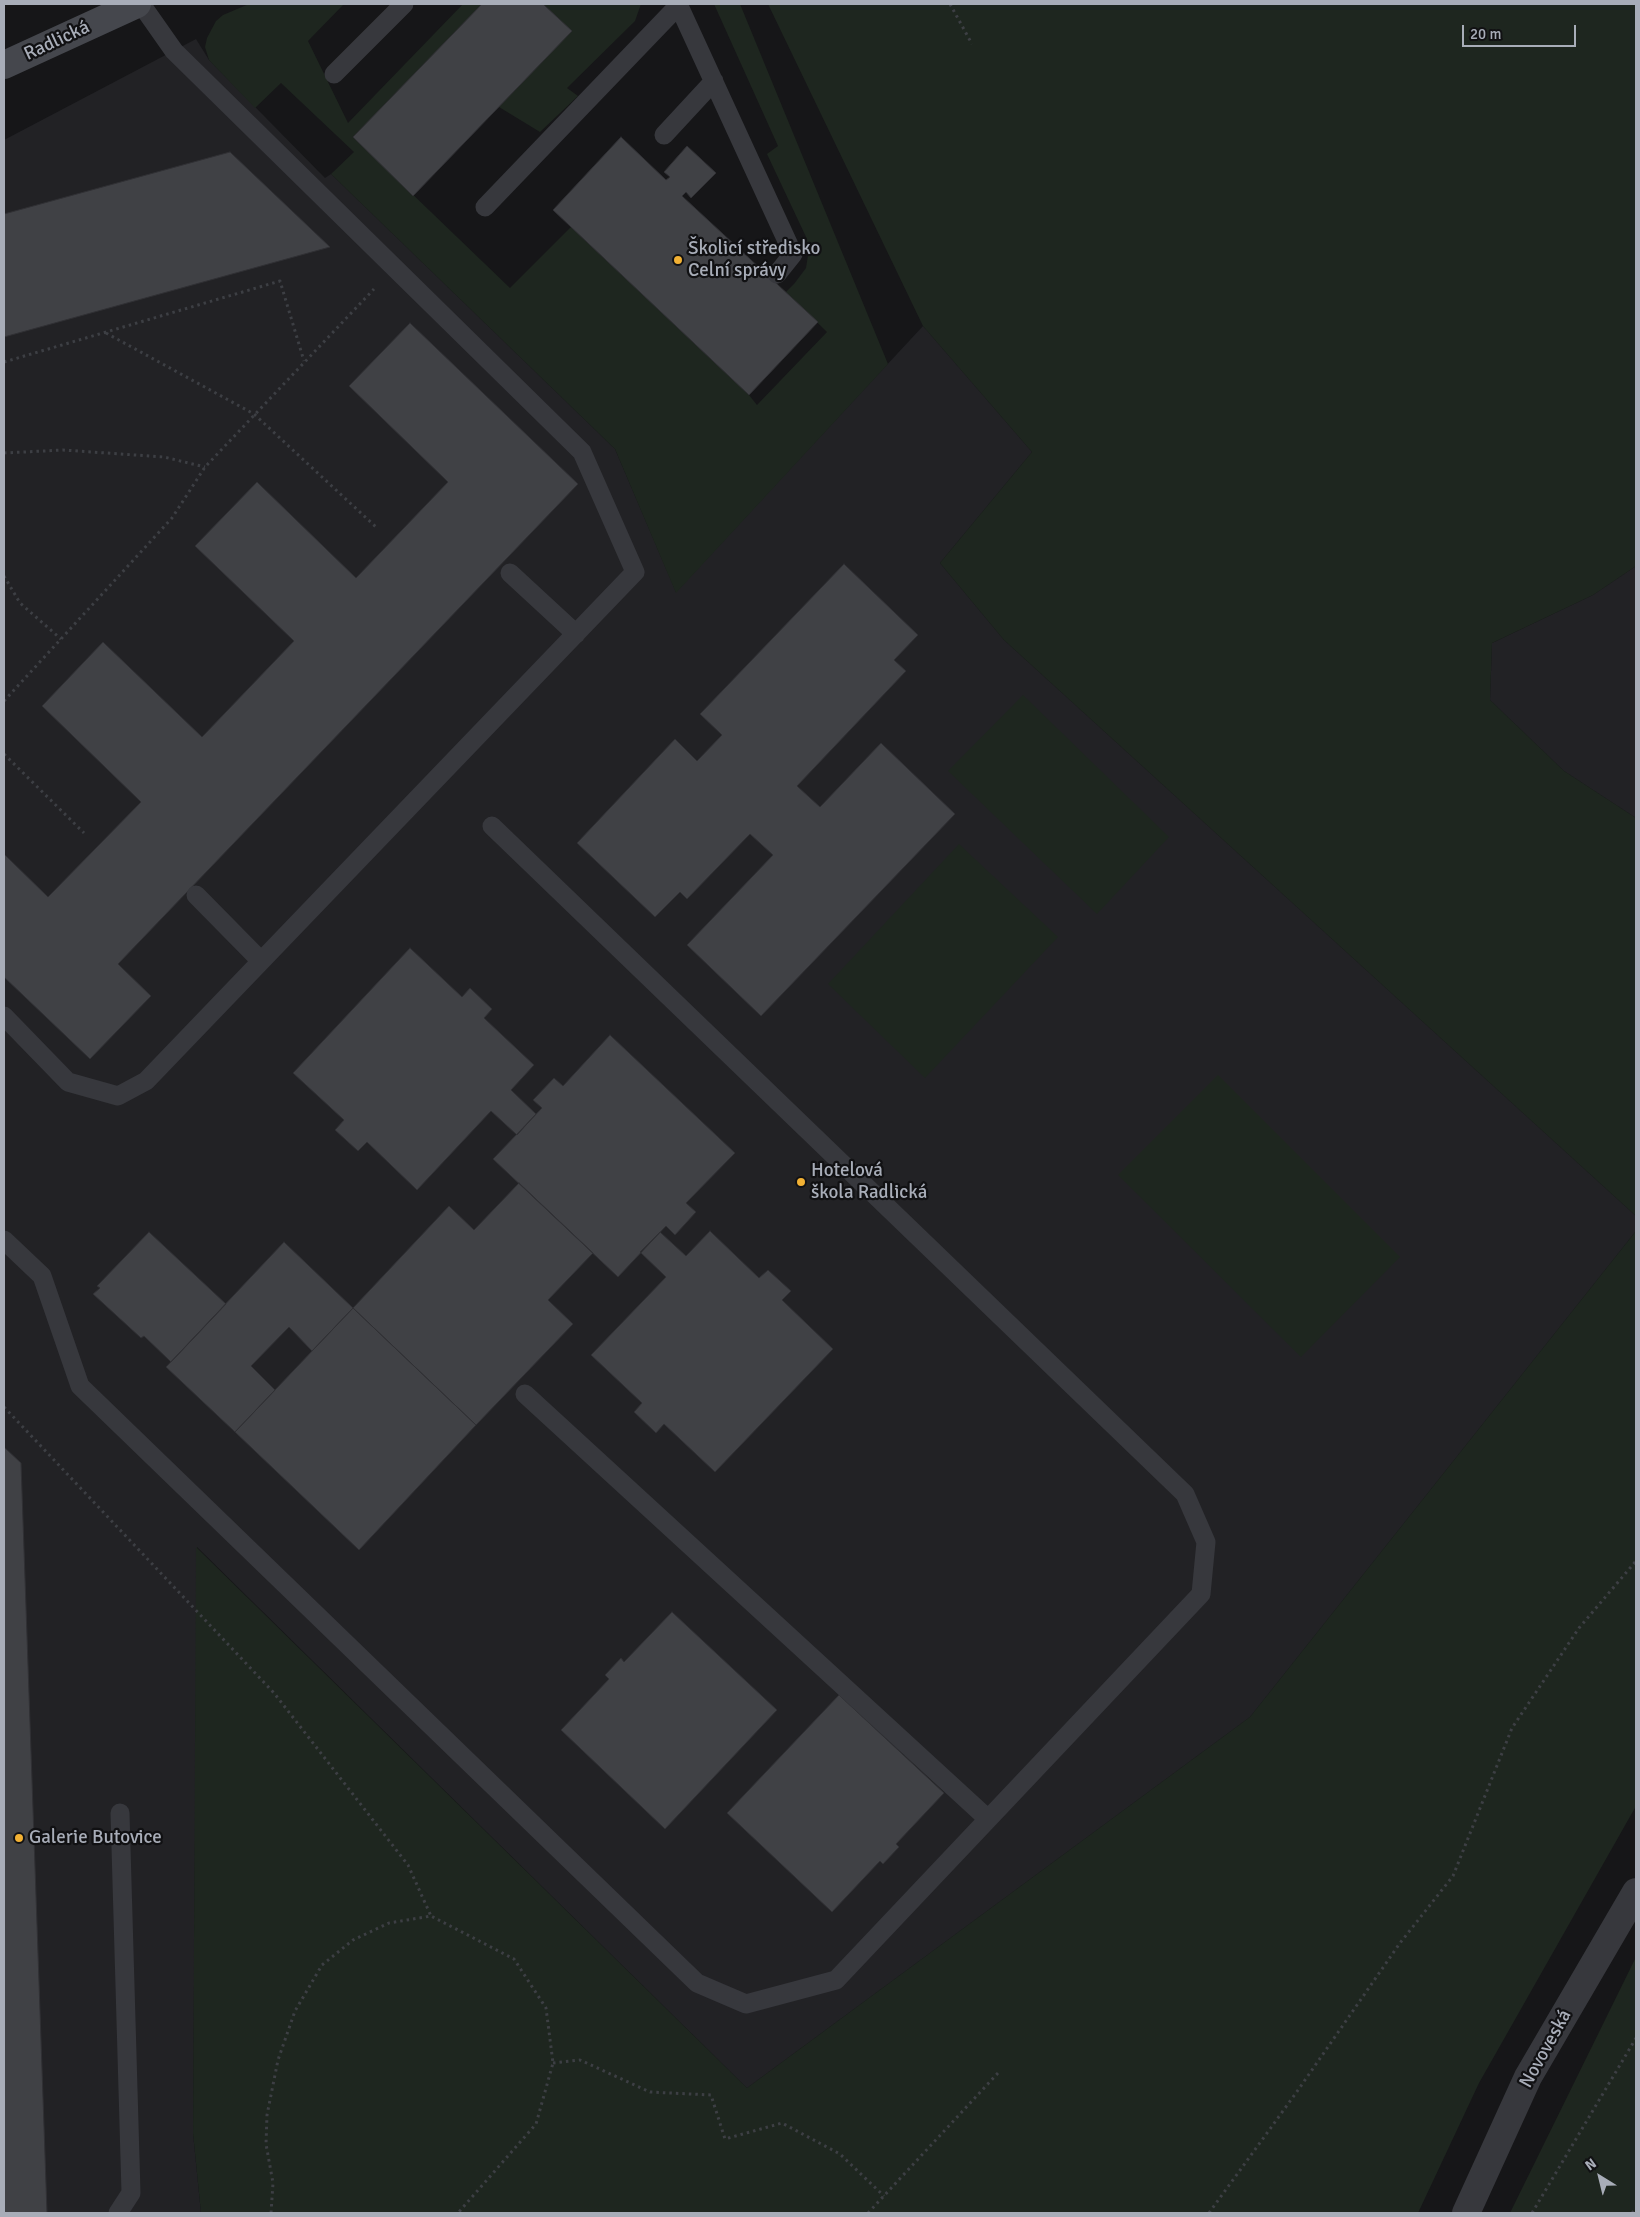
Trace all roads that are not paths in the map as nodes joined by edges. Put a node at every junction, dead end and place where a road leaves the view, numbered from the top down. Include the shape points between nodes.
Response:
1 (137, 4) edge
2 (142, 4) edge
3 (404, 4) edge
4 (678, 4) edge
5 (4, 65) edge
6 (334, 74) dead end
7 (714, 81) junction
8 (664, 135) dead end
9 (485, 207) dead end
10 (777, 274) dead end
11 (510, 573) dead end
12 (576, 634) junction
13 (492, 826) dead end
14 (196, 895) dead end
15 (261, 961) junction
16 (4, 1016) edge
17 (4, 1240) edge
18 (525, 1394) dead end
19 (120, 1812) dead end
20 (988, 1819) junction
21 (1636, 1892) edge
22 (118, 2213) edge
23 (1466, 2213) edge

1 - 5 main road, Radlická
2 - 12 lane via 174,51 582,452 635,572
3 - 6 lane
4 - 7 lane
4 - 9 lane
7 - 8 lane
7 - 10 lane via 793,254
11 - 12 lane
12 - 15 lane
13 - 20 lane via 1185,1494 1206,1542 1201,1594
14 - 15 lane
15 - 16 lane via 146,1082 118,1096 68,1082
17 - 20 lane via 42,1276 80,1386 697,1983 746,2004 836,1980
18 - 20 lane
19 - 22 lane via 131,2193
21 - 23 street, Novoveská via 1528,2077

